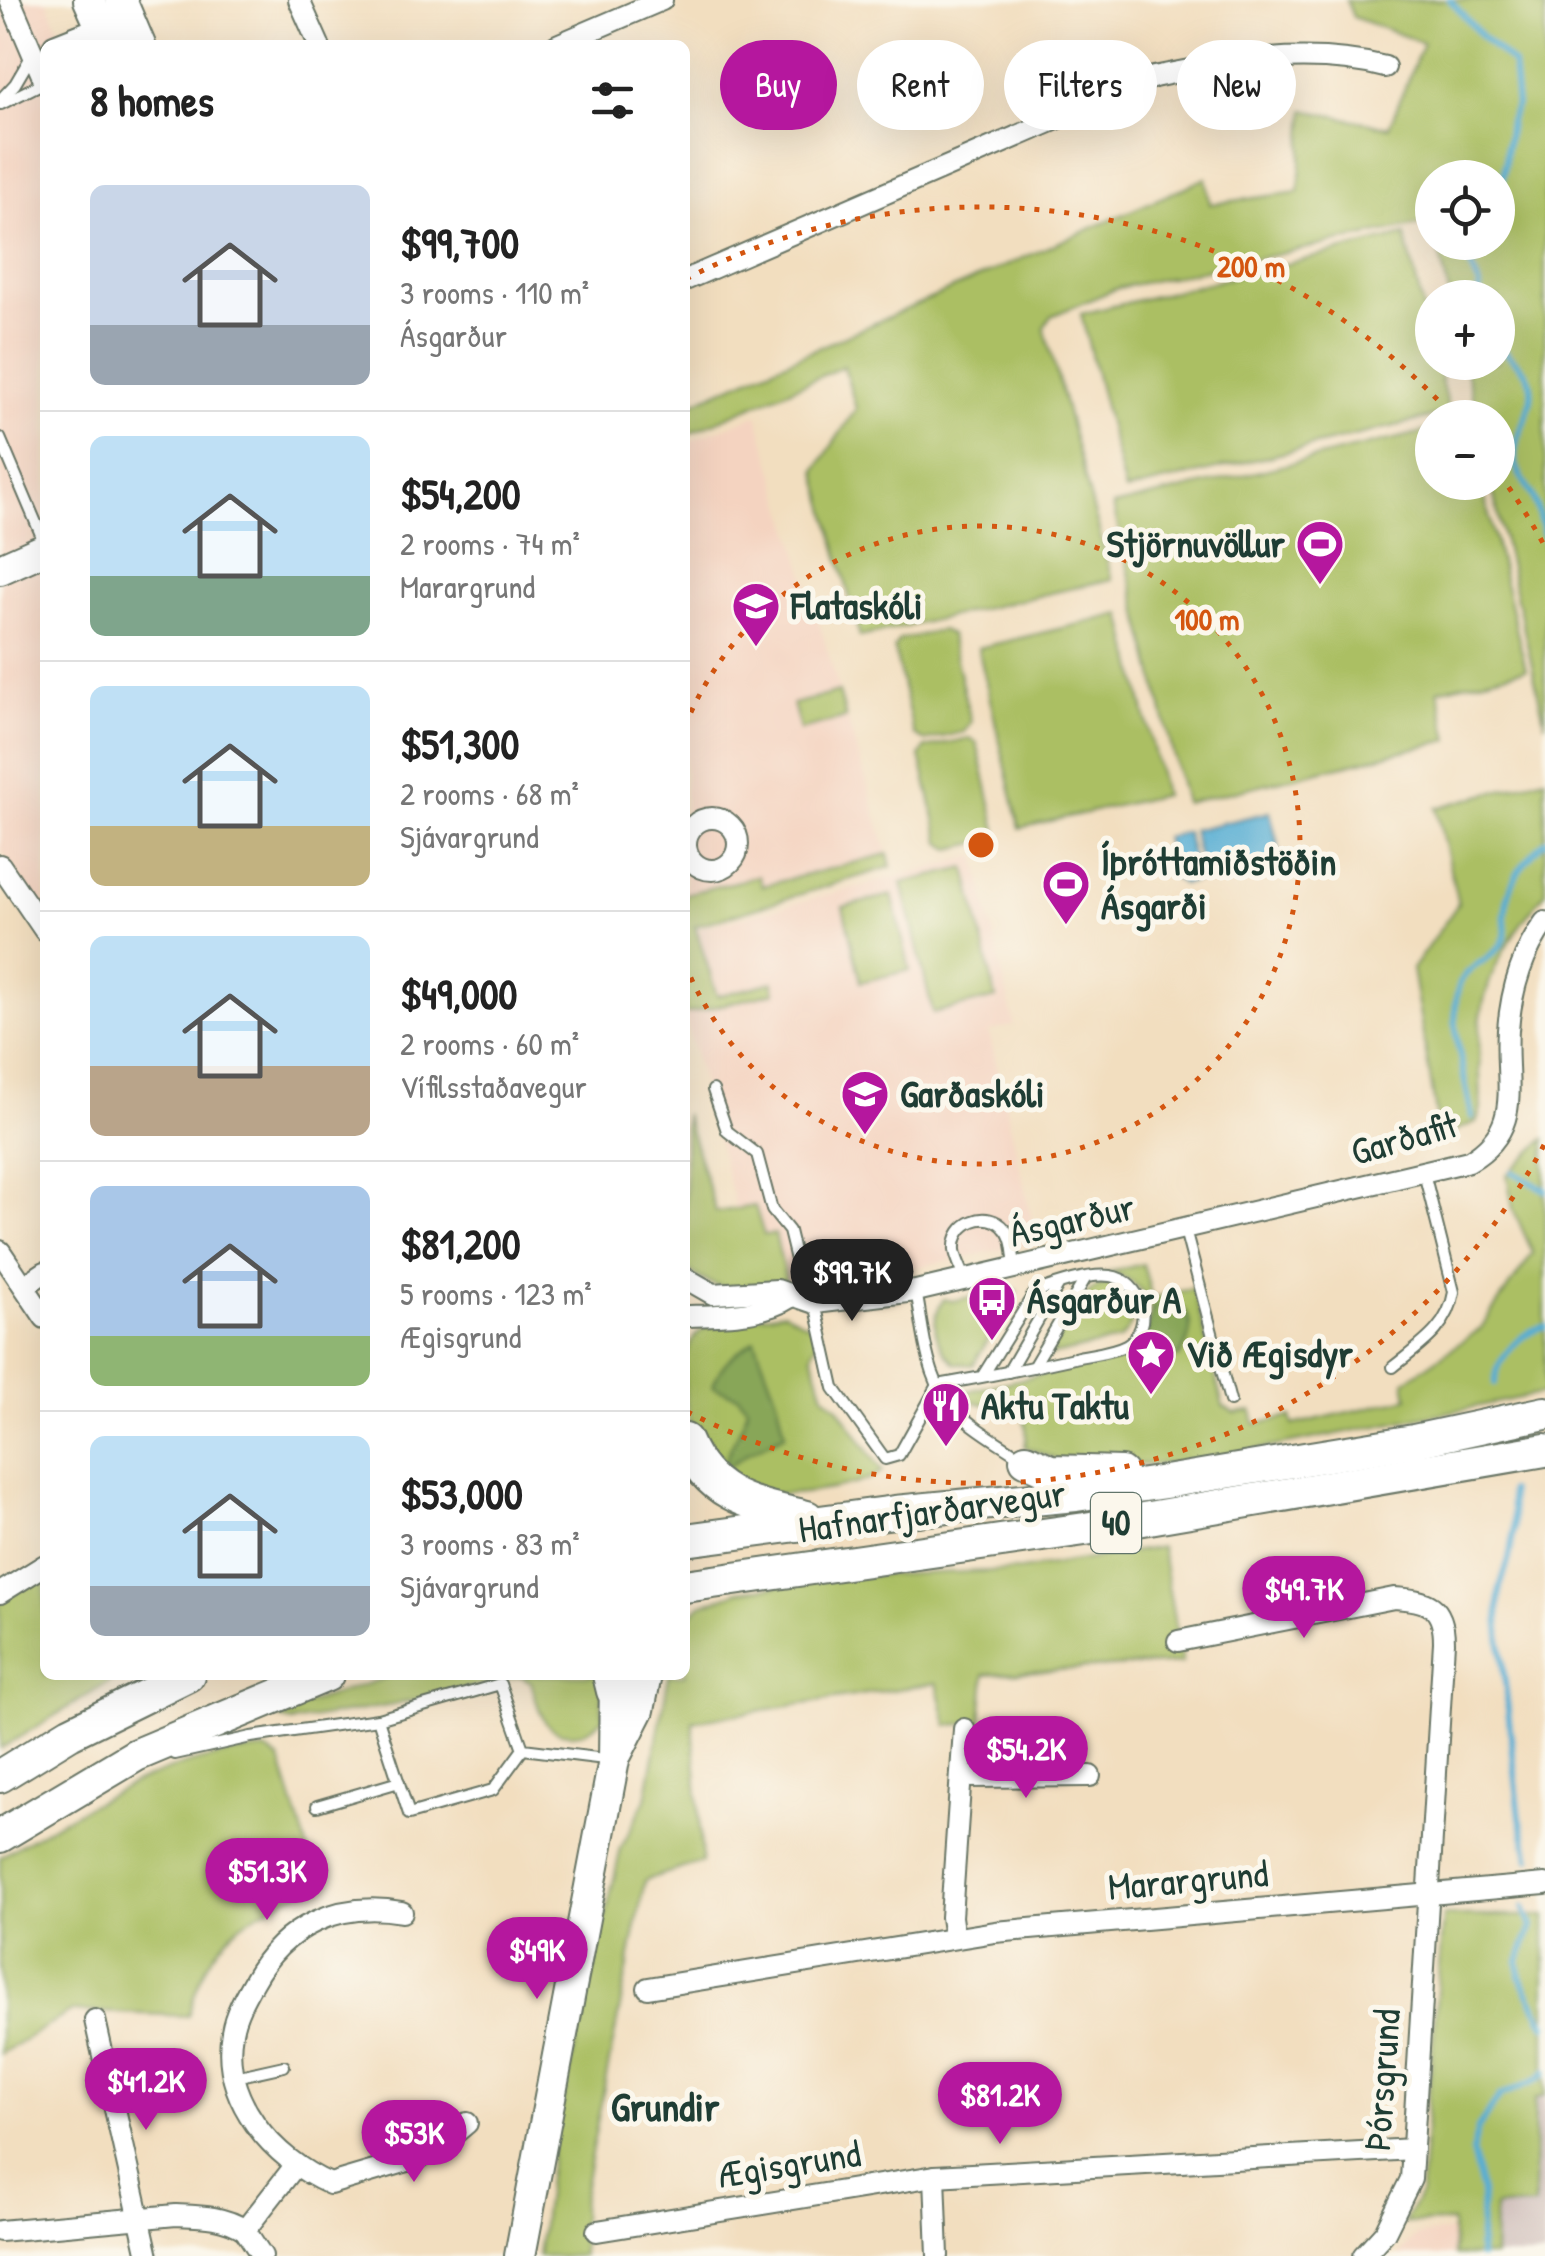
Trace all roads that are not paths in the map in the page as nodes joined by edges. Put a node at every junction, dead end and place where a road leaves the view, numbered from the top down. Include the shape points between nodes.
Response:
1 (10, 0) edge
2 (299, 0) edge
3 (662, 0) edge
4 (109, 17) edge
5 (64, 40) edge
6 (134, 40) edge
7 (317, 40) edge
8 (568, 40) edge
9 (39, 51) edge
10 (1385, 66) dead end
11 (40, 84) edge
12 (0, 102) edge
13 (690, 278) edge
14 (0, 438) edge
15 (40, 535) edge
16 (40, 549) edge
17 (0, 569) edge
18 (0, 865) edge
19 (1545, 922) edge
20 (40, 924) edge
21 (713, 1090) dead end
22 (1424, 1173) junction
23 (1281, 1207) joint
24 (1185, 1230) junction
25 (0, 1251) edge
26 (1015, 1269) junction
27 (40, 1275) edge
28 (1085, 1279) junction
29 (966, 1280) junction
30 (690, 1281) edge
31 (24, 1286) junction
32 (1058, 1286) junction
33 (916, 1291) junction
34 (791, 1297) junction
35 (815, 1304) junction
36 (40, 1310) edge
37 (690, 1316) edge
38 (1034, 1367) junction
39 (1393, 1367) dead end
40 (1008, 1372) junction
41 (982, 1377) junction
42 (938, 1385) junction
43 (1230, 1401) dead end
44 (1545, 1413) edge
45 (690, 1449) edge
46 (1545, 1450) edge
47 (1026, 1460) joint
48 (1165, 1482) junction
49 (826, 1521) junction
50 (690, 1539) edge
51 (40, 1568) edge
52 (690, 1585) edge
53 (0, 1593) edge
54 (1178, 1641) dead end
55 (178, 1680) edge
56 (315, 1680) edge
57 (613, 1680) edge
58 (645, 1680) edge
59 (378, 1719) junction
60 (964, 1730) dead end
61 (522, 1749) junction
62 (136, 1755) junction
63 (614, 1760) junction
64 (0, 1776) edge
65 (961, 1776) junction
66 (1090, 1776) dead end
67 (399, 1782) junction
68 (316, 1806) dead end
69 (0, 1836) edge
70 (1545, 1884) edge
71 (1429, 1894) junction
72 (402, 1912) dead end
73 (954, 1938) junction
74 (648, 1988) dead end
75 (95, 2020) dead end
76 (284, 2066) dead end
77 (235, 2077) junction
78 (468, 2123) dead end
79 (1413, 2149) junction
80 (295, 2166) junction
81 (935, 2176) junction
82 (140, 2219) junction
83 (245, 2230) junction
84 (0, 2232) edge
85 (597, 2232) dead end
86 (148, 2256) edge
87 (262, 2256) edge
88 (520, 2256) edge
89 (938, 2256) edge
90 (1363, 2256) edge

1 - 9 street
2 - 7 street
3 - 8 street
4 - 5 street
4 - 6 street
9 - 12 lane
10 - 13 street via 1344,57 1227,62 1154,77
11 - 12 lane
14 - 15 lane
16 - 17 street
18 - 20 street
19 - 22 street, Garðafit via 1512,995 1506,1121 1479,1156
21 - 35 lane via 727,1130 757,1154 772,1210 789,1231
22 - 23 street, Garðafit
22 - 39 lane via 1454,1292 1442,1327
23 - 24 street, Ásgarður
24 - 26 street, Ásgarður
24 - 43 lane, Ásgarður
25 - 31 street
26 - 29 street, Ásgarður
26 - 29 lane via 1005,1228 980,1218 956,1239
27 - 31 street
28 - 32 lane
28 - 38 lane
28 - 38 lane via 1114,1277 1133,1288 1142,1307 1138,1334 1115,1349
29 - 33 street, Ásgarður
30 - 34 street, Ásgarður via 713,1294 778,1290
31 - 36 street
32 - 40 lane
32 - 41 lane via 1029,1297
33 - 35 street, Ásgarður
33 - 42 lane
34 - 35 street, Ásgarður
34 - 37 street via 762,1309
35 - 42 lane via 834,1388 885,1459 899,1456
38 - 40 lane
40 - 41 lane
41 - 42 lane
42 - 47 lane via 955,1408
44 - 48 main road, Hafnarfjarðarvegur / 40
45 - 49 main road via 734,1498
46 - 52 main road, Hafnarfjarðarvegur / 40 via 1085,1529
47 - 48 main road via 1051,1471 1109,1471
48 - 49 main road, Hafnarfjarðarvegur / 40
49 - 50 main road, Hafnarfjarðarvegur / 40
51 - 53 street
54 - 71 street, Þórsgrund via 1394,1598 1433,1607 1444,1628
55 - 64 main road
56 - 62 main road
57 - 63 street
58 - 63 street via 639,1710
59 - 61 lane via 500,1684
59 - 62 lane
59 - 67 lane
60 - 65 street
61 - 63 lane
61 - 67 lane via 493,1790 409,1814
62 - 69 main road
63 - 88 street
65 - 66 street
65 - 73 street
67 - 68 lane
70 - 71 street, Marargrund
71 - 73 street, Marargrund
71 - 79 street, Þórsgrund
72 - 77 street via 362,1908 332,1914 304,1926 273,1952 235,2018
73 - 74 street, Marargrund
75 - 82 street
76 - 77 lane
77 - 80 street via 261,2134
78 - 80 street via 427,2154 347,2181 330,2184
79 - 81 street, Ægisgrund
79 - 90 street, Þórsgrund via 1400,2205
80 - 83 street
81 - 85 street, Ægisgrund
81 - 89 street
82 - 83 street via 204,2216
82 - 84 street
82 - 86 street
83 - 87 street

